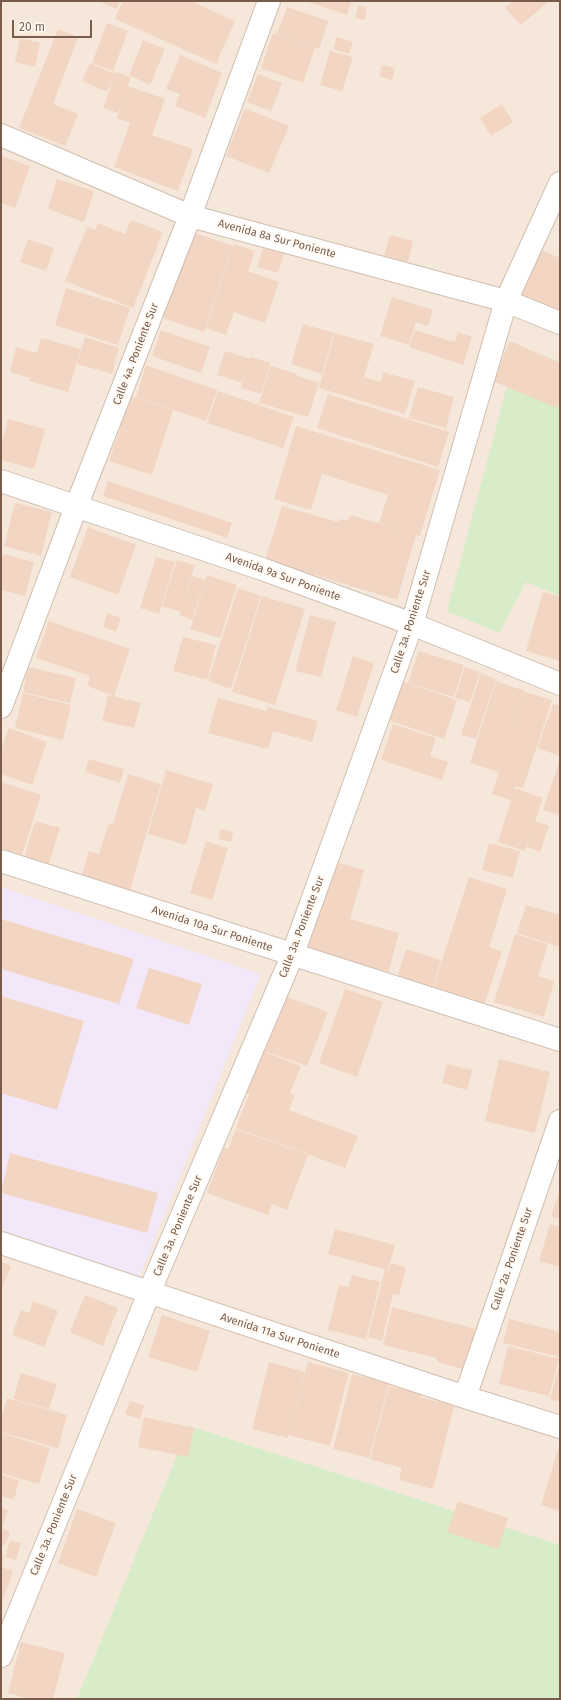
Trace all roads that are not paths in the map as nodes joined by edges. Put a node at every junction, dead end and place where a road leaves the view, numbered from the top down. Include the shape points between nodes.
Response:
1 (269, 1) edge
2 (1, 135) edge
3 (560, 183) edge
4 (190, 216) junction
5 (506, 301) junction
6 (560, 323) edge
7 (1, 481) edge
8 (76, 507) junction
9 (412, 624) junction
10 (560, 684) edge
11 (1, 707) edge
12 (1, 861) edge
13 (292, 956) junction
14 (560, 1040) edge
15 (560, 1120) edge
16 (1, 1243) edge
17 (149, 1293) junction
18 (465, 1397) junction
19 (560, 1427) edge
20 (9, 1614) edge
21 (1, 1656) edge

1 - 4 street, Calle 4a. Poniente Sur
2 - 4 street, Avenida 8a Sur Poniente
3 - 5 street, Calle 3a. Poniente Sur
4 - 5 street, Avenida 8a Sur Poniente
4 - 8 street, Calle 4a. Poniente Sur
5 - 6 street, Avenida 8a Sur Poniente
5 - 9 street, Calle 3a. Poniente Sur
7 - 8 street, Avenida 9a Sur Poniente
8 - 9 street, Avenida 9a Sur Poniente via 262,569
8 - 11 street, Calle 4a. Poniente Sur
9 - 10 street, Avenida 9a Sur Poniente
9 - 13 street, Calle 3a. Poniente Sur
12 - 13 street, Avenida 10a Sur Poniente
13 - 14 street, Avenida 10a Sur Poniente
13 - 17 street, Calle 3a. Poniente Sur
15 - 18 street, Calle 2a. Poniente Sur
16 - 17 street, Avenida 11a Sur Poniente
17 - 18 street, Avenida 11a Sur Poniente
17 - 20 street, Calle 3a. Poniente Sur
18 - 19 street, Avenida 11a Sur Poniente
20 - 21 street, Calle 3a. Poniente Sur

